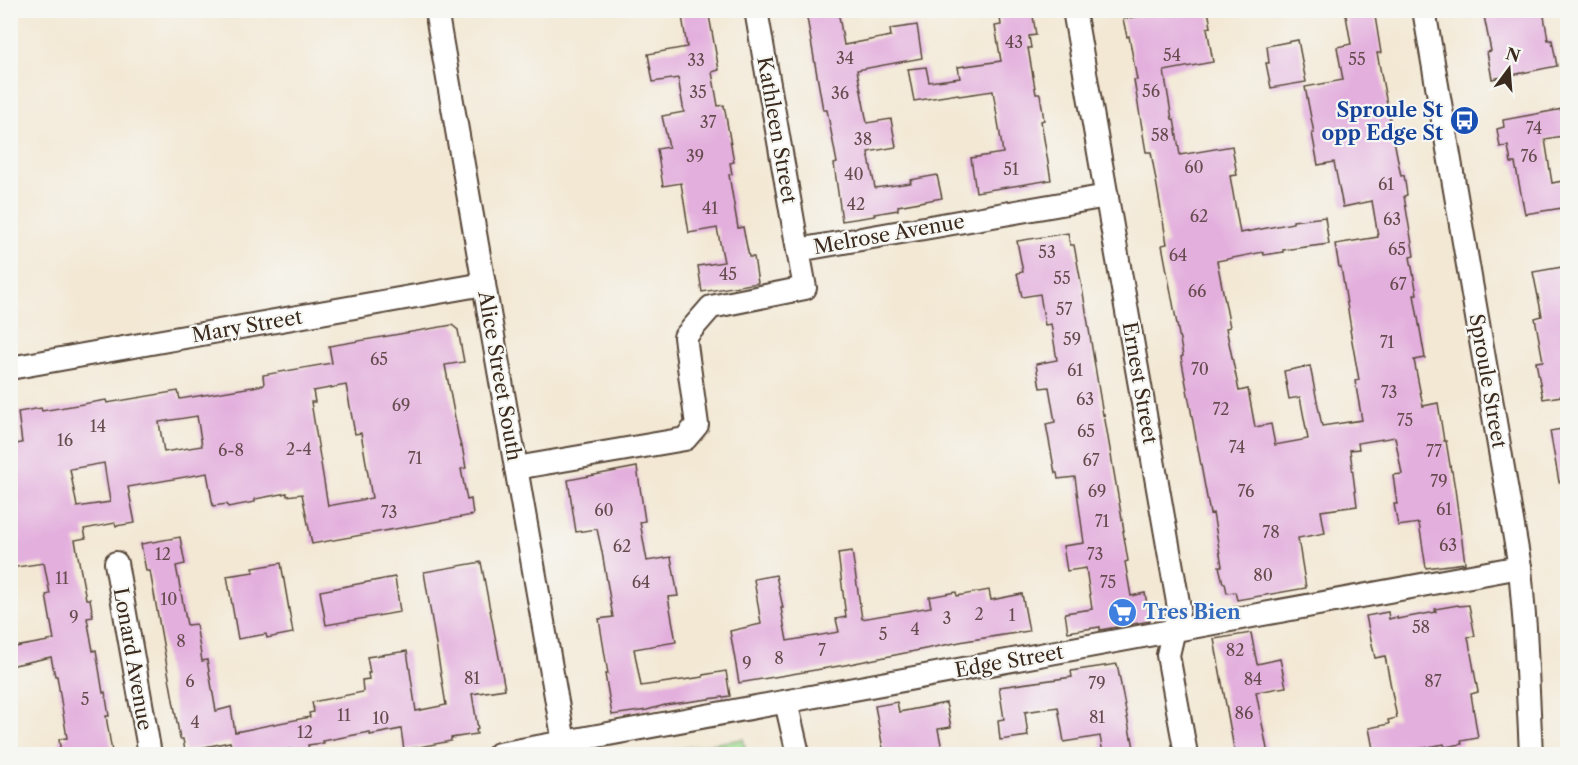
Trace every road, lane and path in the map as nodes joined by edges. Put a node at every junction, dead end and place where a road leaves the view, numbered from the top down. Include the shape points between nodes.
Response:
1 (436, 10) edge
2 (756, 10) edge
3 (1074, 10) edge
4 (1424, 10) edge
5 (1107, 196) junction
6 (798, 250) junction
7 (484, 284) junction
8 (10, 368) edge
9 (516, 468) junction
10 (116, 563) dead end
11 (1520, 567) junction
12 (1174, 631) junction
13 (786, 702) junction
14 (564, 742) junction
15 (150, 754) edge
16 (499, 754) edge
17 (798, 754) edge
18 (1186, 754) edge
19 (1531, 754) edge

1 - 7 street, Alice Street South
2 - 6 street, Kathleen Street
3 - 5 street, Ernest Street
4 - 11 street, Sproule Street
5 - 6 street, Melrose Avenue
5 - 12 street, Ernest Street via 1179,608
6 - 9 street, Melrose Avenue via 805,288 711,307 685,337 697,425 685,439
7 - 8 street, Mary Street
7 - 9 street, Alice Street South
9 - 14 street, Alice Street South
10 - 15 street, Lonard Avenue
11 - 12 street, Edge Street
11 - 19 street, Sproule Street
12 - 13 street, Edge Street
12 - 18 street, Ernest Street via 1167,655
13 - 14 street, Edge Street
13 - 17 street
14 - 16 street, Edge Street

